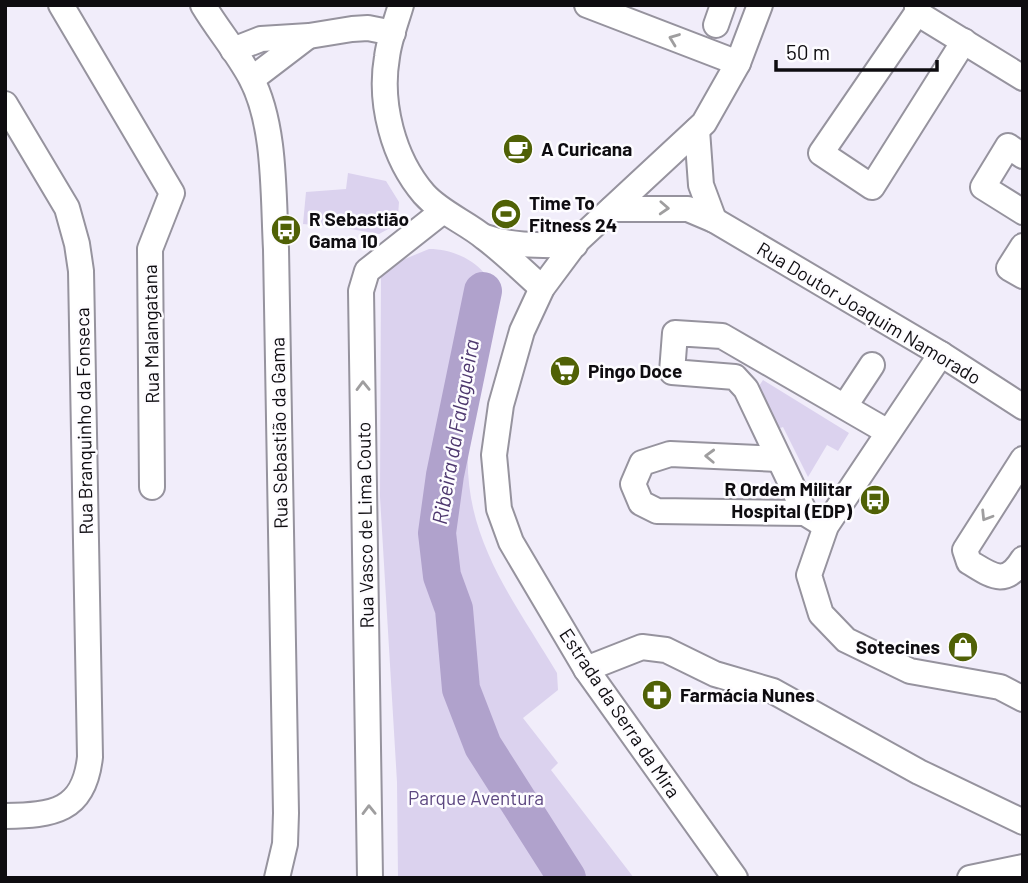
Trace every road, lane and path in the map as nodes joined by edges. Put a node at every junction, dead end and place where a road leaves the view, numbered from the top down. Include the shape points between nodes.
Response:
1 (61, 5) edge
2 (203, 5) edge
3 (587, 5) edge
4 (760, 5) edge
5 (398, 6) edge
6 (917, 9) edge
7 (621, 11) edge
8 (393, 33) junction
9 (309, 36) junction
10 (964, 41) junction
11 (233, 50) junction
12 (738, 63) junction
13 (1023, 78) edge
14 (251, 79) junction
15 (5, 104) edge
16 (697, 130) junction
17 (1023, 156) edge
18 (612, 209) junction
19 (443, 211) junction
20 (1023, 212) edge
21 (714, 220) junction
22 (484, 236) junction
23 (575, 245) junction
24 (1023, 246) edge
25 (1023, 276) edge
26 (542, 288) junction
27 (941, 354) junction
28 (872, 365) dead end
29 (845, 406) junction
30 (1023, 407) edge
31 (888, 432) junction
32 (778, 459) junction
33 (1022, 461) edge
34 (152, 487) dead end
35 (815, 519) junction
36 (1018, 573) edge
37 (586, 669) junction
38 (1023, 699) edge
39 (5, 817) edge
40 (1023, 822) edge
41 (1023, 867) edge
42 (277, 878) edge
43 (370, 878) edge
44 (734, 878) edge
45 (970, 878) edge

1 - 34 street, Rua Malangatana via 172,193 150,249
2 - 11 street, Rua Sebastião da Gama
3 - 7 street
4 - 12 street, Estrada da Serra da Mira
5 - 8 street
6 - 10 street
6 - 10 street via 821,153 872,187
12 -> 7 street
8 - 9 street via 368,28
8 - 19 street via 384,79 387,114 405,164
9 - 11 street via 261,39
9 - 14 street
10 - 13 street
11 - 14 street, Rua Sebastião da Gama
12 - 16 street, Estrada da Serra da Mira
14 - 42 street, Rua Sebastião da Gama via 267,126 276,249 286,813
15 - 39 street, Rua Branquinho da Fonseca via 67,208 81,271 90,757 85,784 67,805 42,816
16 - 18 street, Estrada da Serra da Mira
16 - 21 street via 701,185
17 - 20 street via 1008,146 983,187
18 -> 21 street, Rua Doutor Joaquim Namorado via 688,209
18 - 23 street, Estrada da Serra da Mira
19 - 22 street
43 -> 19 street, Rua Vasco de Lima Couto via 360,291 367,271
21 - 27 street, Rua Doutor Joaquim Namorado
22 - 23 street via 539,245
22 - 26 street
23 - 26 street, Estrada da Serra da Mira
24 - 25 street via 1009,268
26 - 37 street, Estrada da Serra da Mira via 522,331 501,405 495,437 496,485 511,542
27 - 30 street, Rua Doutor Joaquim Namorado
27 - 31 street
28 - 29 street
29 - 31 street
29 - 32 street via 722,336 675,333 673,372 735,377 746,389
31 - 35 street
32 - 35 street
32 -> 35 street via 670,454 642,463 633,484 641,503 657,511
33 -> 36 street via 965,550 969,562 995,578
35 - 38 street via 809,575 821,614 846,640 910,671 1000,687
37 - 40 street via 642,648 666,650 715,674 774,691 919,772
37 - 44 street, Estrada da Serra da Mira
41 - 45 street

